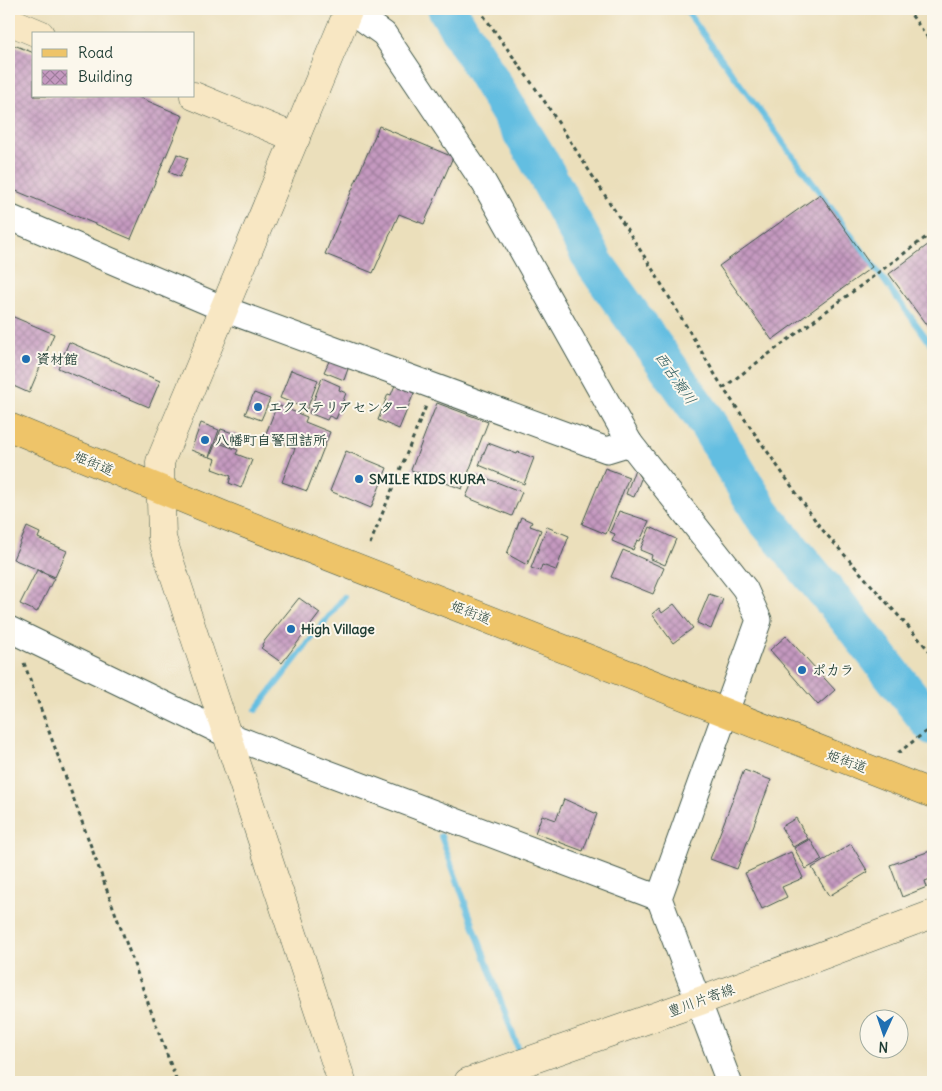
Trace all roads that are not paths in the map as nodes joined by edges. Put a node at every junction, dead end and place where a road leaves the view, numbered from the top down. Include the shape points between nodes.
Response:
1 (349, 9) edge
2 (9, 21) edge
3 (35, 32) edge
4 (195, 96) edge
5 (296, 138) junction
6 (9, 217) edge
7 (224, 309) junction
8 (9, 427) edge
9 (630, 443) junction
10 (161, 490) junction
11 (11, 630) edge
12 (727, 712) junction
13 (228, 735) junction
14 (933, 794) edge
15 (658, 898) junction
16 (933, 914) edge
17 (700, 1001) junction
18 (342, 1082) edge
19 (468, 1082) edge
20 (729, 1082) edge

1 - 5 street
1 - 9 street via 384,34 484,183
2 - 3 street
4 - 5 street
5 - 7 street
6 - 7 street
7 - 9 street via 607,450
7 - 10 street via 160,462
8 - 10 main road, 姫街道
9 - 12 street via 745,589 759,620
10 - 12 main road, 姫街道
10 - 13 street via 162,538
11 - 13 street
12 - 14 main road, 姫街道
12 - 15 street
13 - 15 street
13 - 18 street
15 - 17 street
16 - 17 street, 豊川片寄線
17 - 19 street, 豊川片寄線
17 - 20 street

